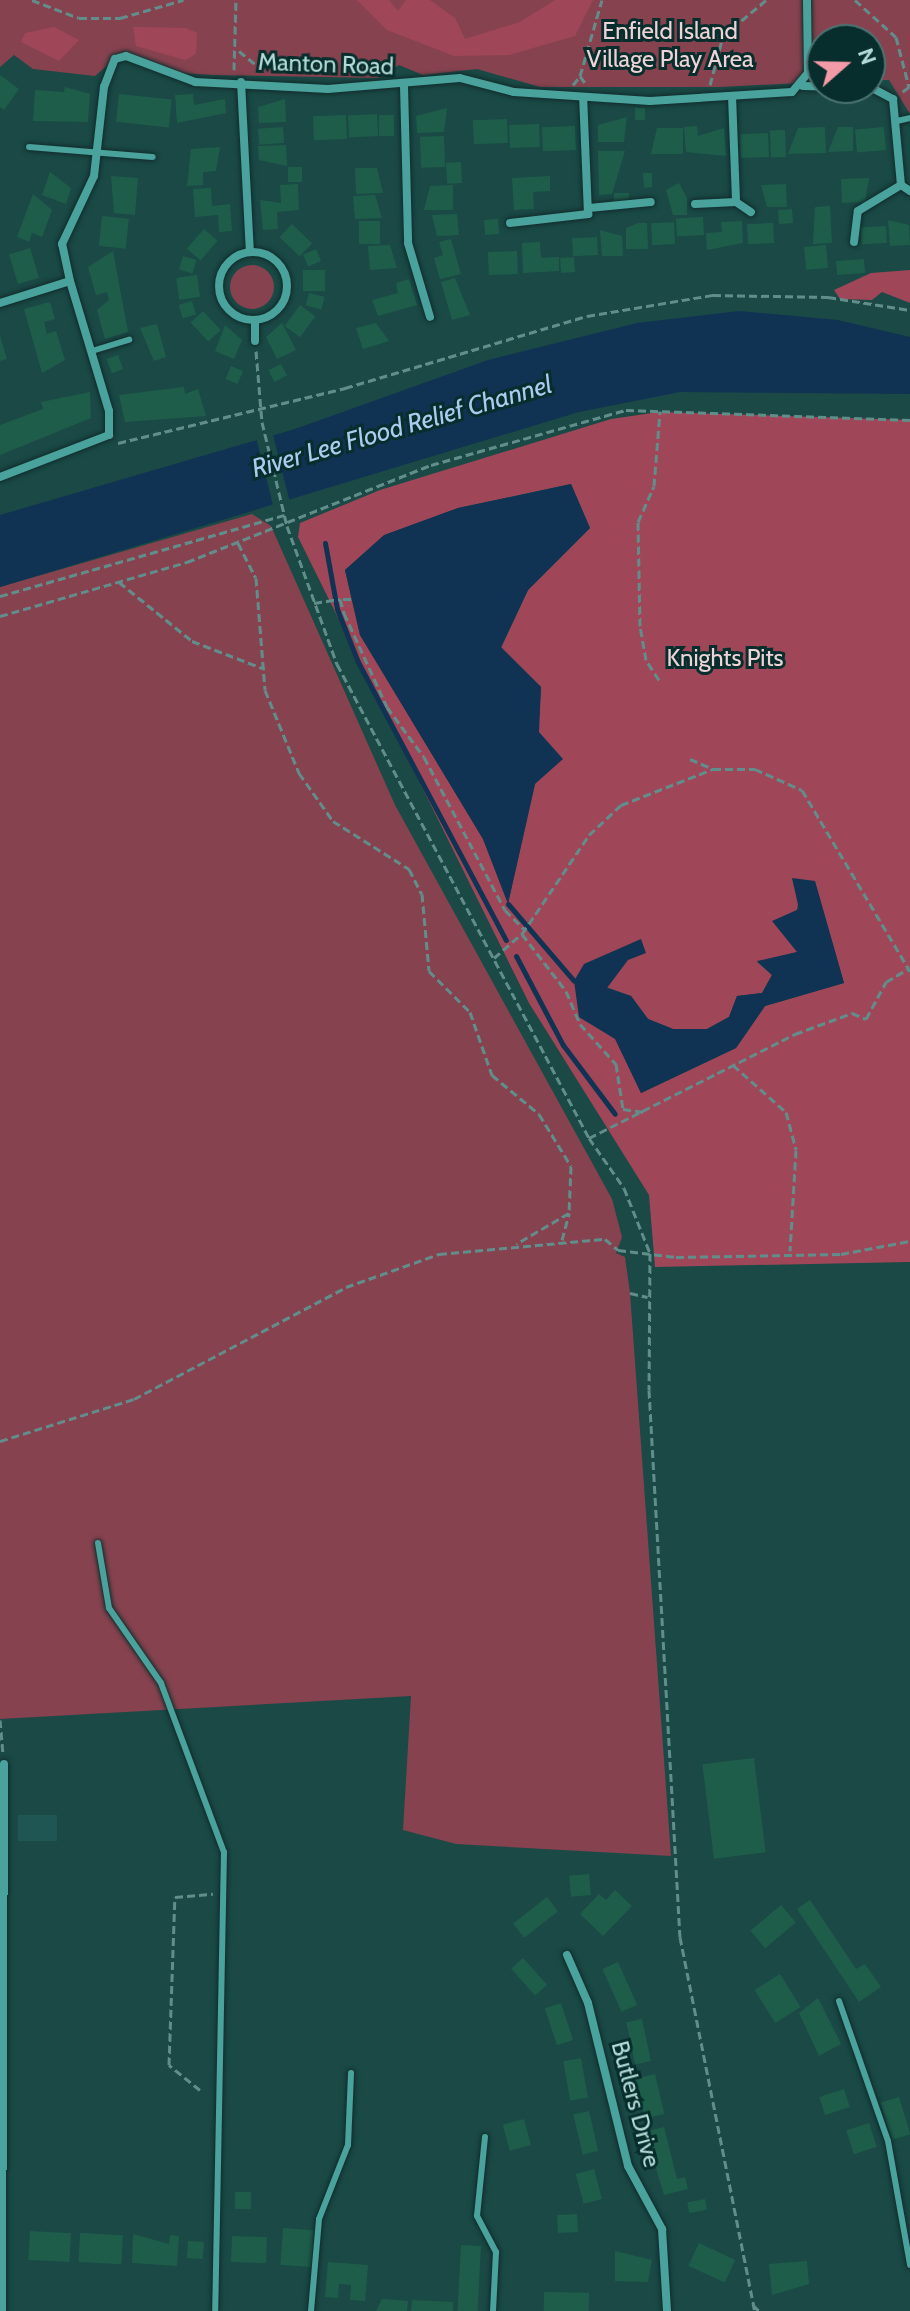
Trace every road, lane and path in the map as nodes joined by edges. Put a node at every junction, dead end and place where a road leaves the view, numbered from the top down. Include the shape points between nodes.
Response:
1 (32, 0) edge
2 (183, 0) edge
3 (236, 0) edge
4 (602, 0) edge
5 (766, 0) edge
6 (807, 0) edge
7 (855, 0) edge
8 (239, 51) junction
9 (266, 73) dead end
10 (580, 76) dead end
11 (238, 82) junction
12 (404, 86) junction
13 (803, 86) junction
14 (909, 87) edge
15 (732, 96) junction
16 (583, 97) junction
17 (709, 97) junction
18 (893, 99) junction
19 (910, 118) edge
20 (897, 121) junction
21 (29, 147) dead end
22 (98, 151) junction
23 (153, 157) dead end
24 (901, 185) junction
25 (910, 191) edge
26 (651, 202) dead end
27 (736, 202) junction
28 (695, 204) dead end
29 (589, 208) junction
30 (751, 212) dead end
31 (510, 223) dead end
32 (854, 242) dead end
33 (250, 252) junction
34 (70, 281) junction
35 (0, 303) edge
36 (910, 310) edge
37 (430, 317) dead end
38 (255, 321) junction
39 (129, 340) dead end
40 (255, 341) joint
41 (92, 351) junction
42 (260, 405) junction
43 (660, 411) junction
44 (910, 420) edge
45 (109, 435) junction
46 (0, 477) edge
47 (285, 515) junction
48 (287, 526) junction
49 (238, 543) junction
50 (119, 580) junction
51 (0, 596) edge
52 (337, 599) junction
53 (351, 599) dead end
54 (314, 603) junction
55 (0, 616) edge
56 (265, 669) junction
57 (659, 680) dead end
58 (690, 759) dead end
59 (713, 769) junction
60 (526, 929) junction
61 (494, 958) junction
62 (909, 970) edge
63 (733, 1065) junction
64 (651, 1110) junction
65 (589, 1138) junction
66 (569, 1213) junction
67 (562, 1240) junction
68 (910, 1241) edge
69 (516, 1244) junction
70 (790, 1251) junction
71 (650, 1253) junction
72 (630, 1293) dead end
73 (648, 1297) junction
74 (0, 1441) edge
75 (98, 1543) dead end
76 (0, 1720) edge
77 (4, 1764) joint
78 (225, 1894) junction
79 (2, 1923) edge
80 (567, 1955) dead end
81 (839, 2001) dead end
82 (0, 2064) edge
83 (351, 2073) dead end
84 (200, 2090) dead end
85 (485, 2137) dead end
86 (0, 2224) edge
87 (910, 2265) edge
88 (2, 2311) edge
89 (215, 2311) edge
90 (311, 2311) edge
91 (493, 2311) edge
92 (667, 2311) edge
93 (757, 2311) edge

1 - 2 path via 79,18 120,18
3 - 8 path
4 - 10 path
5 - 17 path via 723,36
6 - 13 street
7 - 14 path via 896,37
8 - 9 path
8 - 11 path
11 - 12 street, Manton Road
11 - 22 street, Manton Road via 186,80 126,56 115,59 104,87
11 - 33 street
12 - 16 street, Manton Road via 460,78
12 - 37 street via 408,243
13 - 15 street, Manton Road
13 - 18 street, Manton Road via 872,88
14 - 18 path
15 - 17 street, Manton Road
15 - 27 street
16 - 17 street, Manton Road
16 - 29 street
18 - 20 street
19 - 20 lane
20 - 24 street
21 - 22 lane
22 - 23 lane
22 - 34 street, Manton Road via 62,244
24 - 25 street
24 - 32 street via 858,211
26 - 29 street
27 - 28 street
27 - 30 street
29 - 31 street
33 - 38 street via 224,268 219,289 227,308
33 - 38 street via 271,257 288,284 282,305
34 - 35 street
34 - 41 street, Manton Road
36 - 42 path via 828,297 713,295 526,332 273,407
38 - 40 street
39 - 41 lane
40 - 42 path
41 - 45 street, Manton Road via 109,411
42 - 45 path via 121,445
42 - 47 path
43 - 44 path
43 - 48 path via 626,410 431,465
43 - 57 path via 654,486 638,522 640,626 646,660
45 - 46 street
47 - 48 path
47 - 51 path
48 - 49 path
48 - 54 path
49 - 50 path
49 - 56 path via 256,578
50 - 55 path
50 - 56 path via 192,641
52 - 53 path
52 - 54 path
52 - 60 path via 387,707 462,820 505,910
54 - 61 path via 337,664
56 - 66 path via 275,725 333,821 409,869 422,894 429,971 470,1012 492,1075 561,1142 571,1166
58 - 59 path
59 - 60 path via 621,805 589,835
59 - 62 path via 755,769 802,790
60 - 61 path
60 - 64 path via 566,991 583,1029 616,1064 623,1109
61 - 65 path
62 - 63 path via 886,982 866,1019 852,1013
63 - 64 path
63 - 70 path via 786,1112 796,1150
64 - 65 path
65 - 71 path via 624,1188
66 - 67 path
66 - 69 path
67 - 69 path
67 - 71 path via 605,1239 618,1250
68 - 70 path via 841,1254
69 - 74 path via 439,1254 346,1287 134,1399
70 - 71 path
71 - 73 path
72 - 73 path
73 - 93 path via 680,1937
75 - 78 lane via 109,1608 161,1683 224,1852
76 - 77 path
77 - 79 street
78 - 84 path via 175,1897 169,2065
78 - 89 lane
79 - 82 street
80 - 92 street, Butlers Drive via 588,2003 628,2166 662,2229
81 - 87 lane via 888,2141
82 - 86 street
83 - 90 lane via 348,2145 319,2219
85 - 91 lane via 477,2216 496,2252
86 - 88 street

